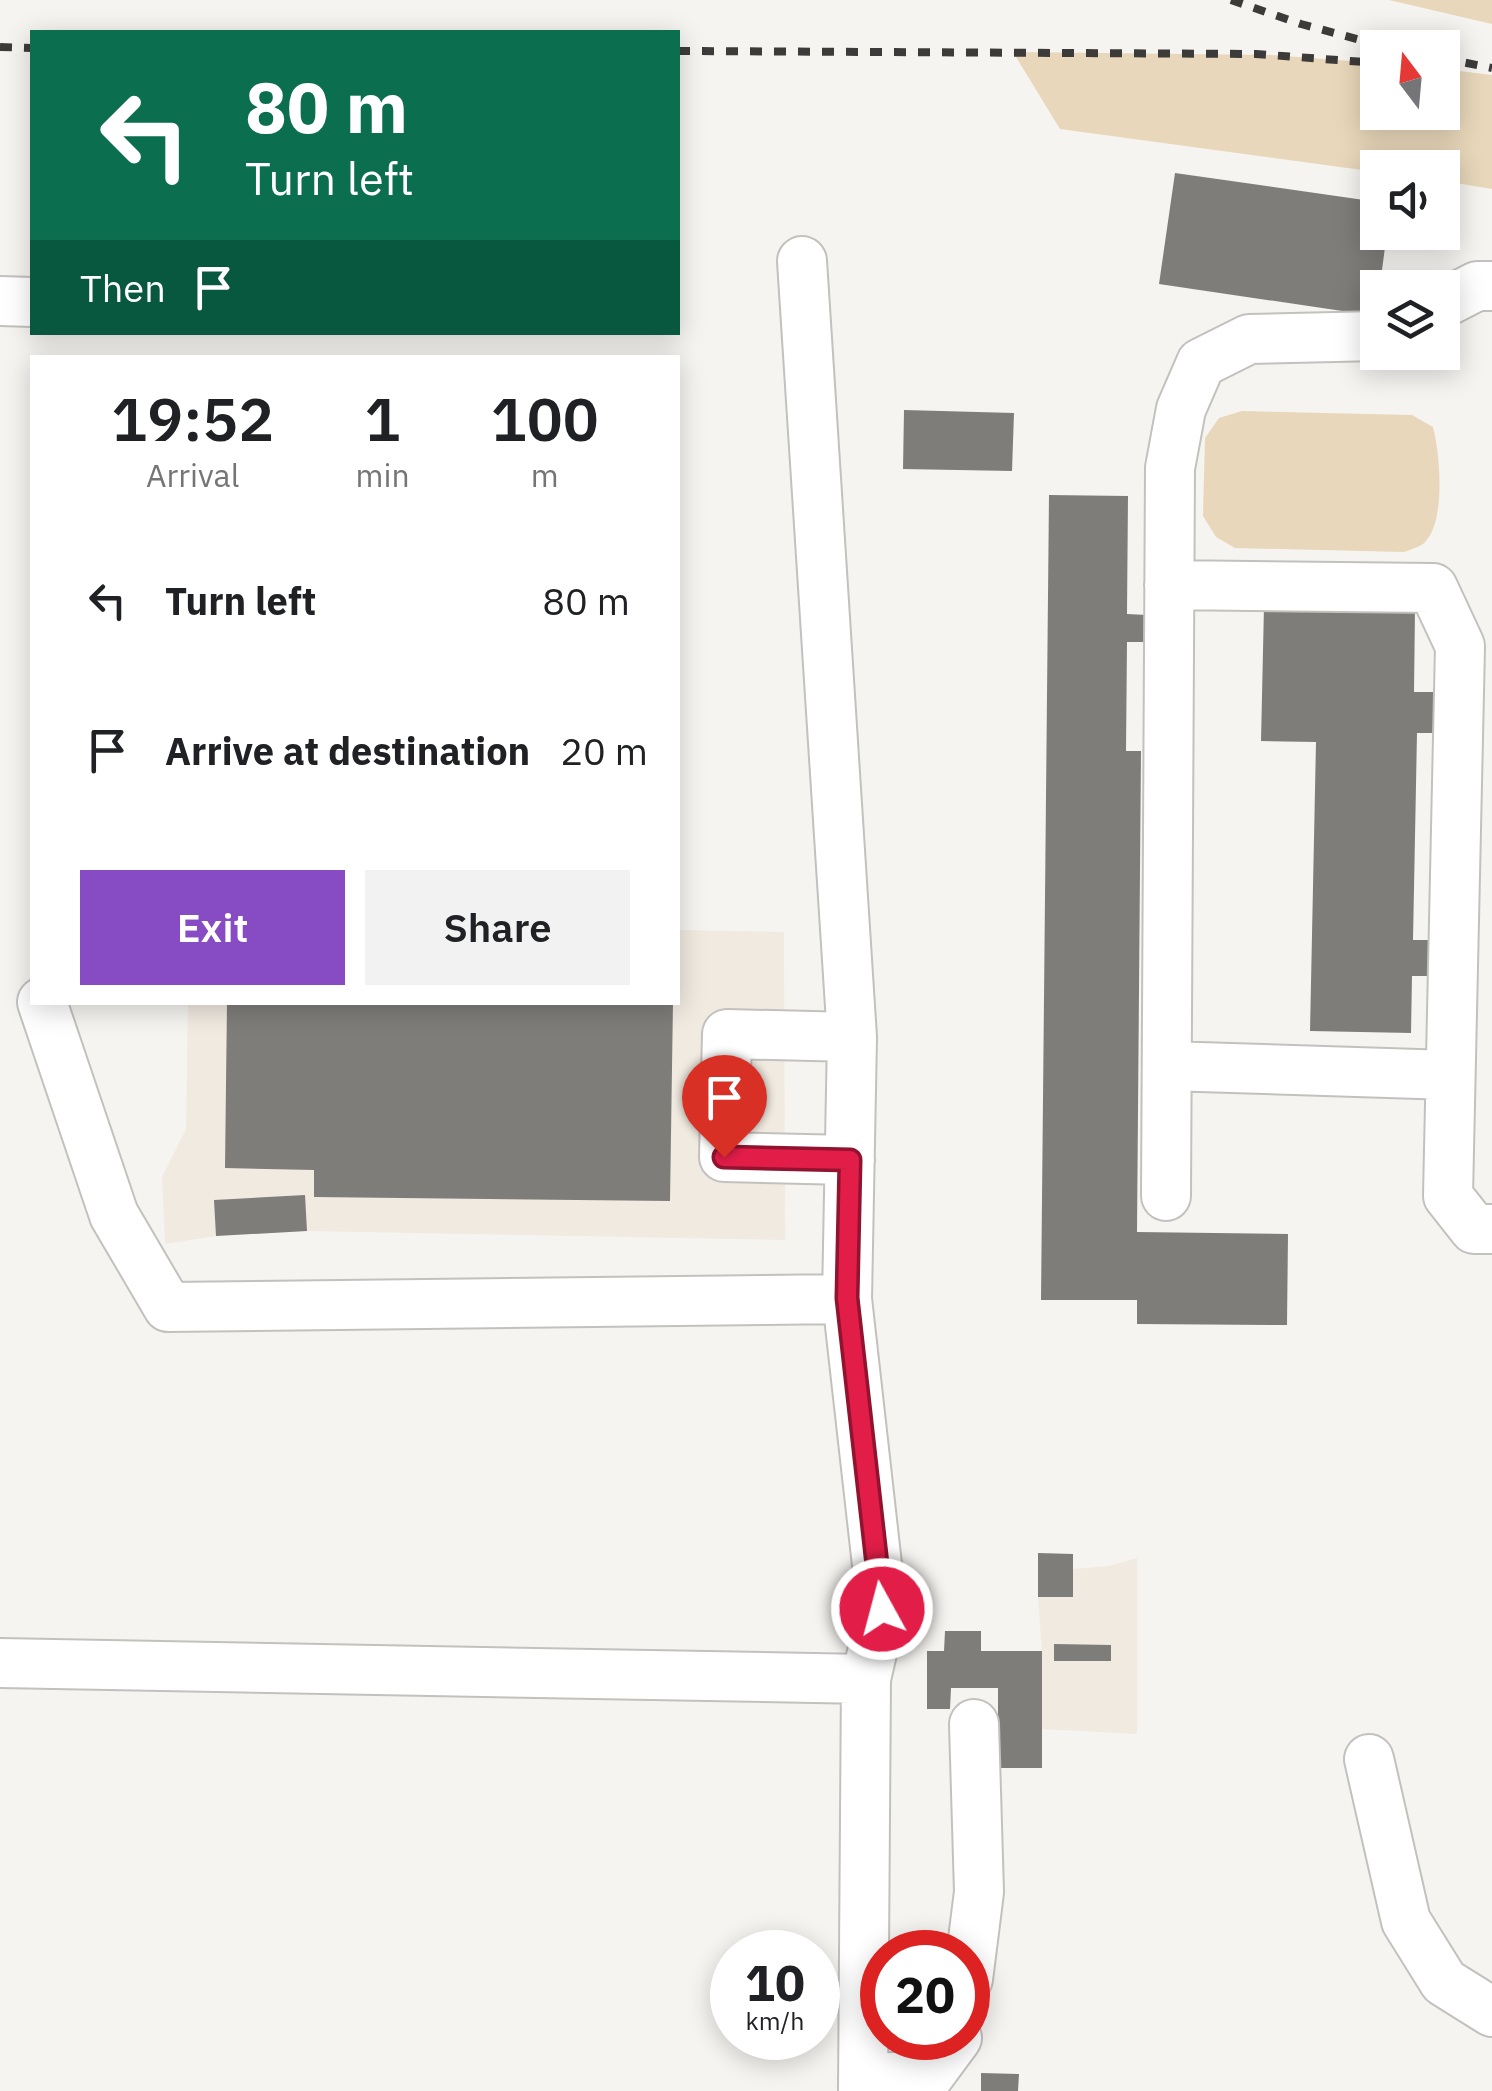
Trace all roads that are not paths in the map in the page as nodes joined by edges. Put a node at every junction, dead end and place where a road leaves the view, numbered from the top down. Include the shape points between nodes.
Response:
1 (802, 261) dead end
2 (1492, 286) edge
3 (1460, 294) edge
4 (0, 301) edge
5 (30, 302) edge
6 (1360, 336) edge
7 (1170, 585) junction
8 (1476, 646) edge
9 (43, 1005) edge
10 (852, 1037) junction
11 (1167, 1066) junction
12 (1450, 1074) junction
13 (850, 1160) junction
14 (1166, 1196) dead end
15 (1492, 1229) edge
16 (847, 1298) junction
17 (0, 1662) edge
18 (866, 1680) junction
19 (974, 1724) dead end
20 (1369, 1759) dead end
21 (974, 1930) edge
22 (1492, 2012) edge
23 (941, 2060) edge
24 (863, 2084) edge

1 - 10 street
2 - 3 street
4 - 5 street
6 - 7 street via 1249,338 1201,363 1180,409 1170,468
7 - 8 street via 1433,588
7 - 11 street
8 - 12 street
9 - 16 street via 114,1215 168,1307
10 - 13 street
10 - 13 street via 727,1034 724,1157
11 - 12 street
11 - 14 street
12 - 15 street via 1448,1196 1474,1229
13 - 16 street
16 - 18 street via 882,1609
17 - 18 street
18 - 24 street
19 - 21 street
20 - 22 street via 1406,1921 1444,1982
23 - 24 street via 929,2076

